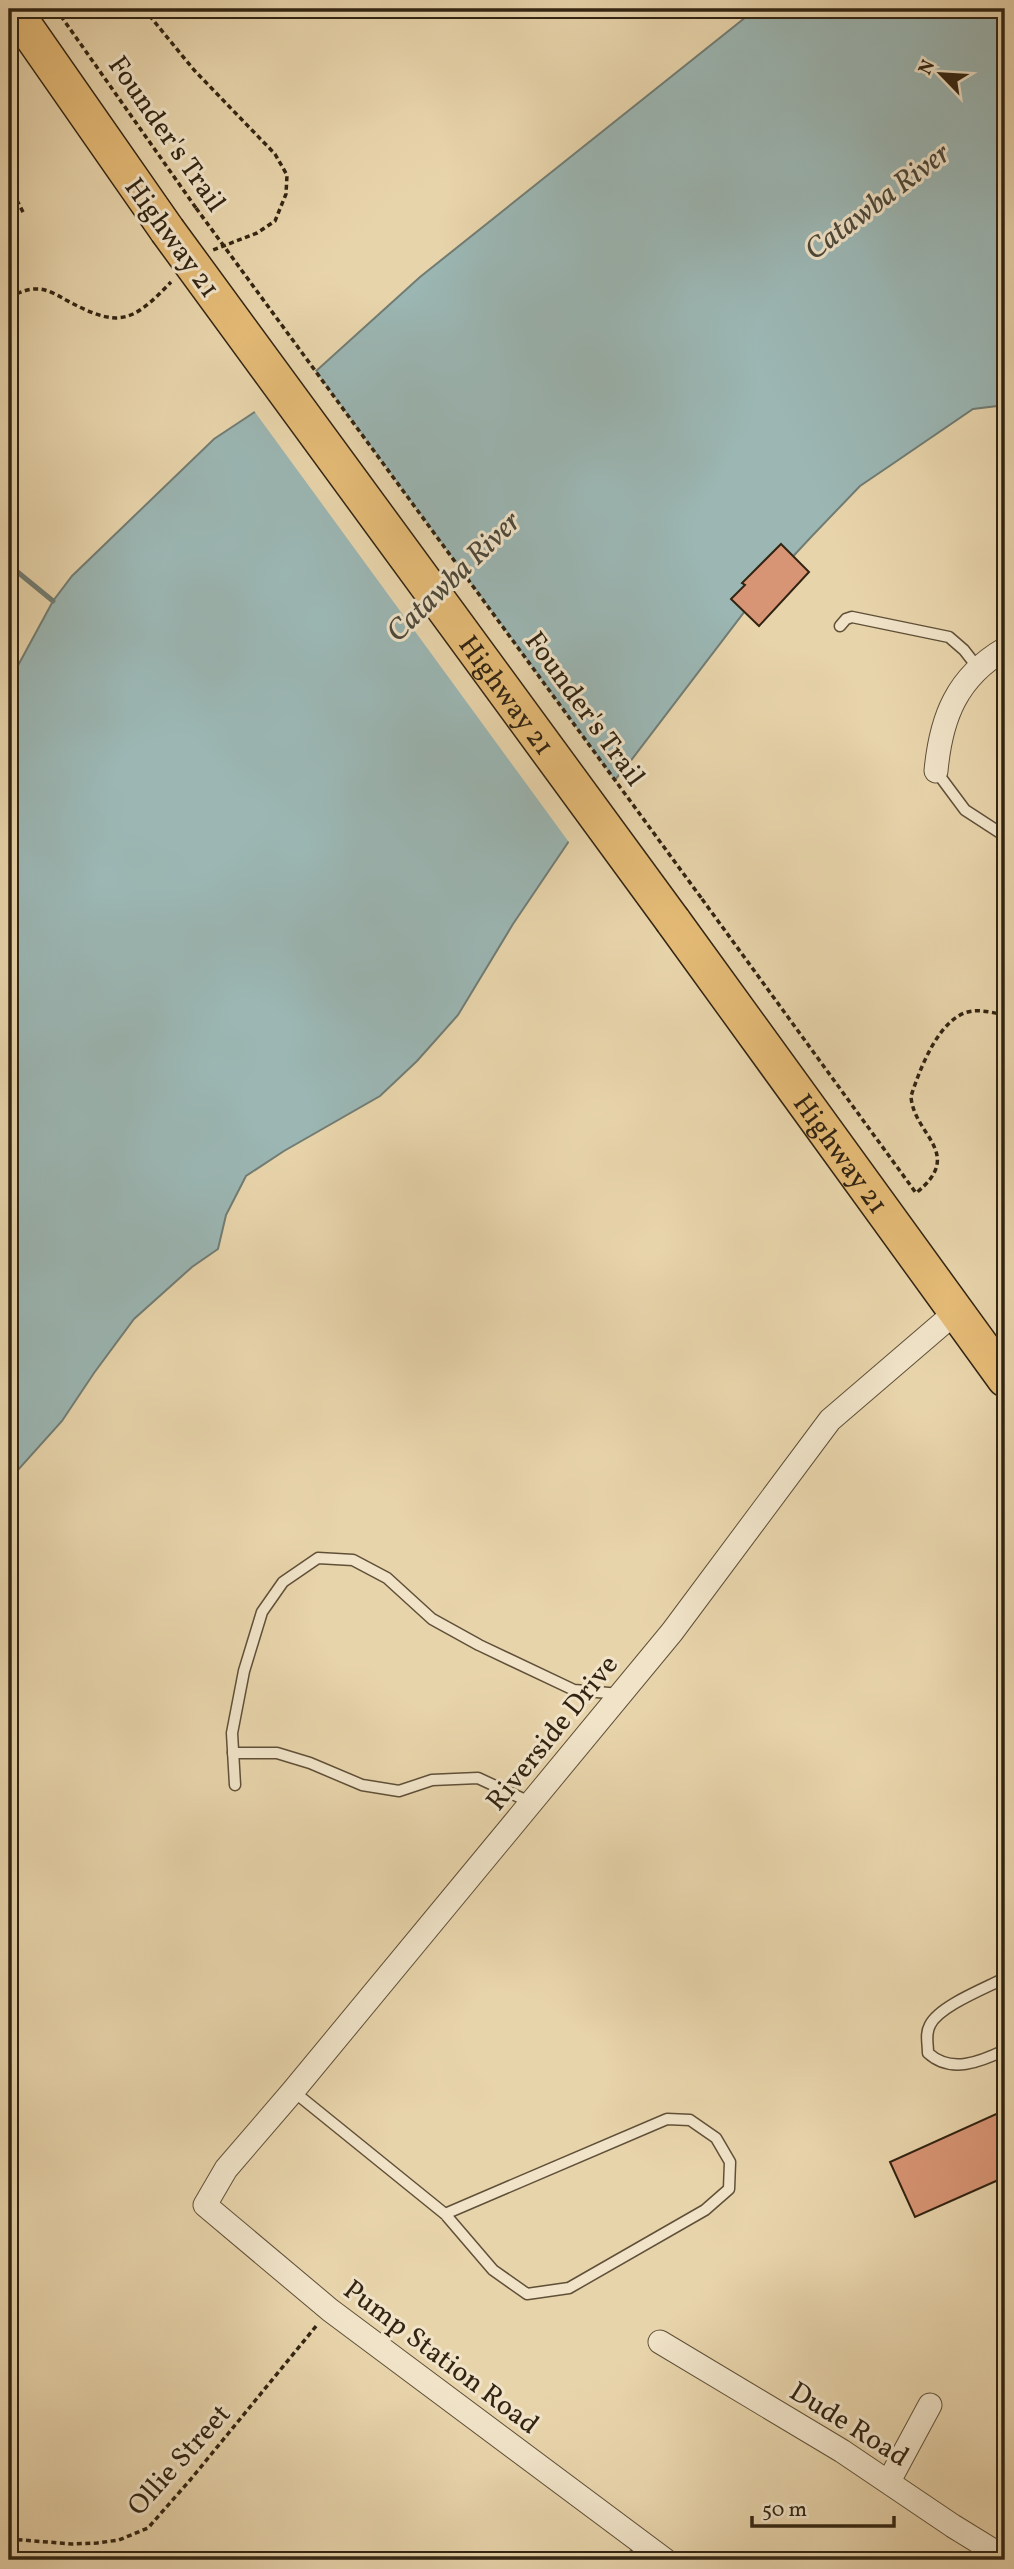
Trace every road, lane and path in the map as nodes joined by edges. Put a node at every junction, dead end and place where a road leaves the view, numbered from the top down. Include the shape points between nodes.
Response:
1 (13, 9) edge
2 (56, 9) edge
3 (144, 9) edge
4 (9, 186) edge
5 (24, 214) dead end
6 (208, 253) dead end
7 (175, 278) dead end
8 (9, 296) edge
9 (839, 626) dead end
10 (1005, 649) edge
11 (978, 668) junction
12 (936, 771) joint
13 (1005, 836) edge
14 (1005, 1014) edge
15 (957, 1311) junction
16 (1005, 1379) edge
17 (621, 1694) junction
18 (233, 1753) junction
19 (236, 1785) dead end
20 (532, 1803) junction
21 (1005, 1978) edge
22 (1005, 2050) edge
23 (293, 2091) junction
24 (205, 2205) joint
25 (445, 2214) junction
26 (330, 2310) junction
27 (660, 2342) dead end
28 (930, 2405) dead end
29 (889, 2481) junction
30 (9, 2539) edge
31 (657, 2554) edge
32 (1005, 2558) edge
33 (625, 2560) edge

1 - 15 main road, Highway 21, bridge via 167,230
2 - 14 path, Founder's Trail, bridge via 196,208 916,1193 935,1171 937,1159 911,1096 937,1038 948,1023 965,1012
3 - 6 path, Founder's Trail via 194,70 275,154 287,175 286,194 275,221
4 - 5 path
7 - 8 path via 137,312 118,319 90,312 43,289
9 - 11 lane via 852,617 939,634 957,643
10 - 11 street
11 - 12 street via 945,719
12 - 13 lane via 965,810
15 - 16 main road, Highway 21
15 - 17 street, Riverside Drive via 830,1420
17 - 18 lane via 574,1690 432,1619 387,1578 353,1560 318,1558 283,1582 262,1612 244,1671 232,1732
17 - 20 street, Riverside Drive
18 - 19 lane
18 - 20 lane via 277,1753 362,1785 399,1791 432,1780 478,1778
20 - 23 street, Riverside Drive
21 - 22 lane via 942,2011 930,2024 927,2036 928,2053 938,2062 961,2065
23 - 24 street, Riverside Drive via 226,2169
23 - 25 lane
24 - 26 street, Pump Station Road
25 - 25 lane via 493,2270 527,2294 569,2288 705,2210 729,2189 730,2162 716,2138 690,2120 667,2119
26 - 30 path, Ollie Street via 148,2528 97,2543
26 - 31 street, Pump Station Road
27 - 29 street, Dude Road
28 - 29 street
29 - 32 street, Dude Road
31 - 33 lane

